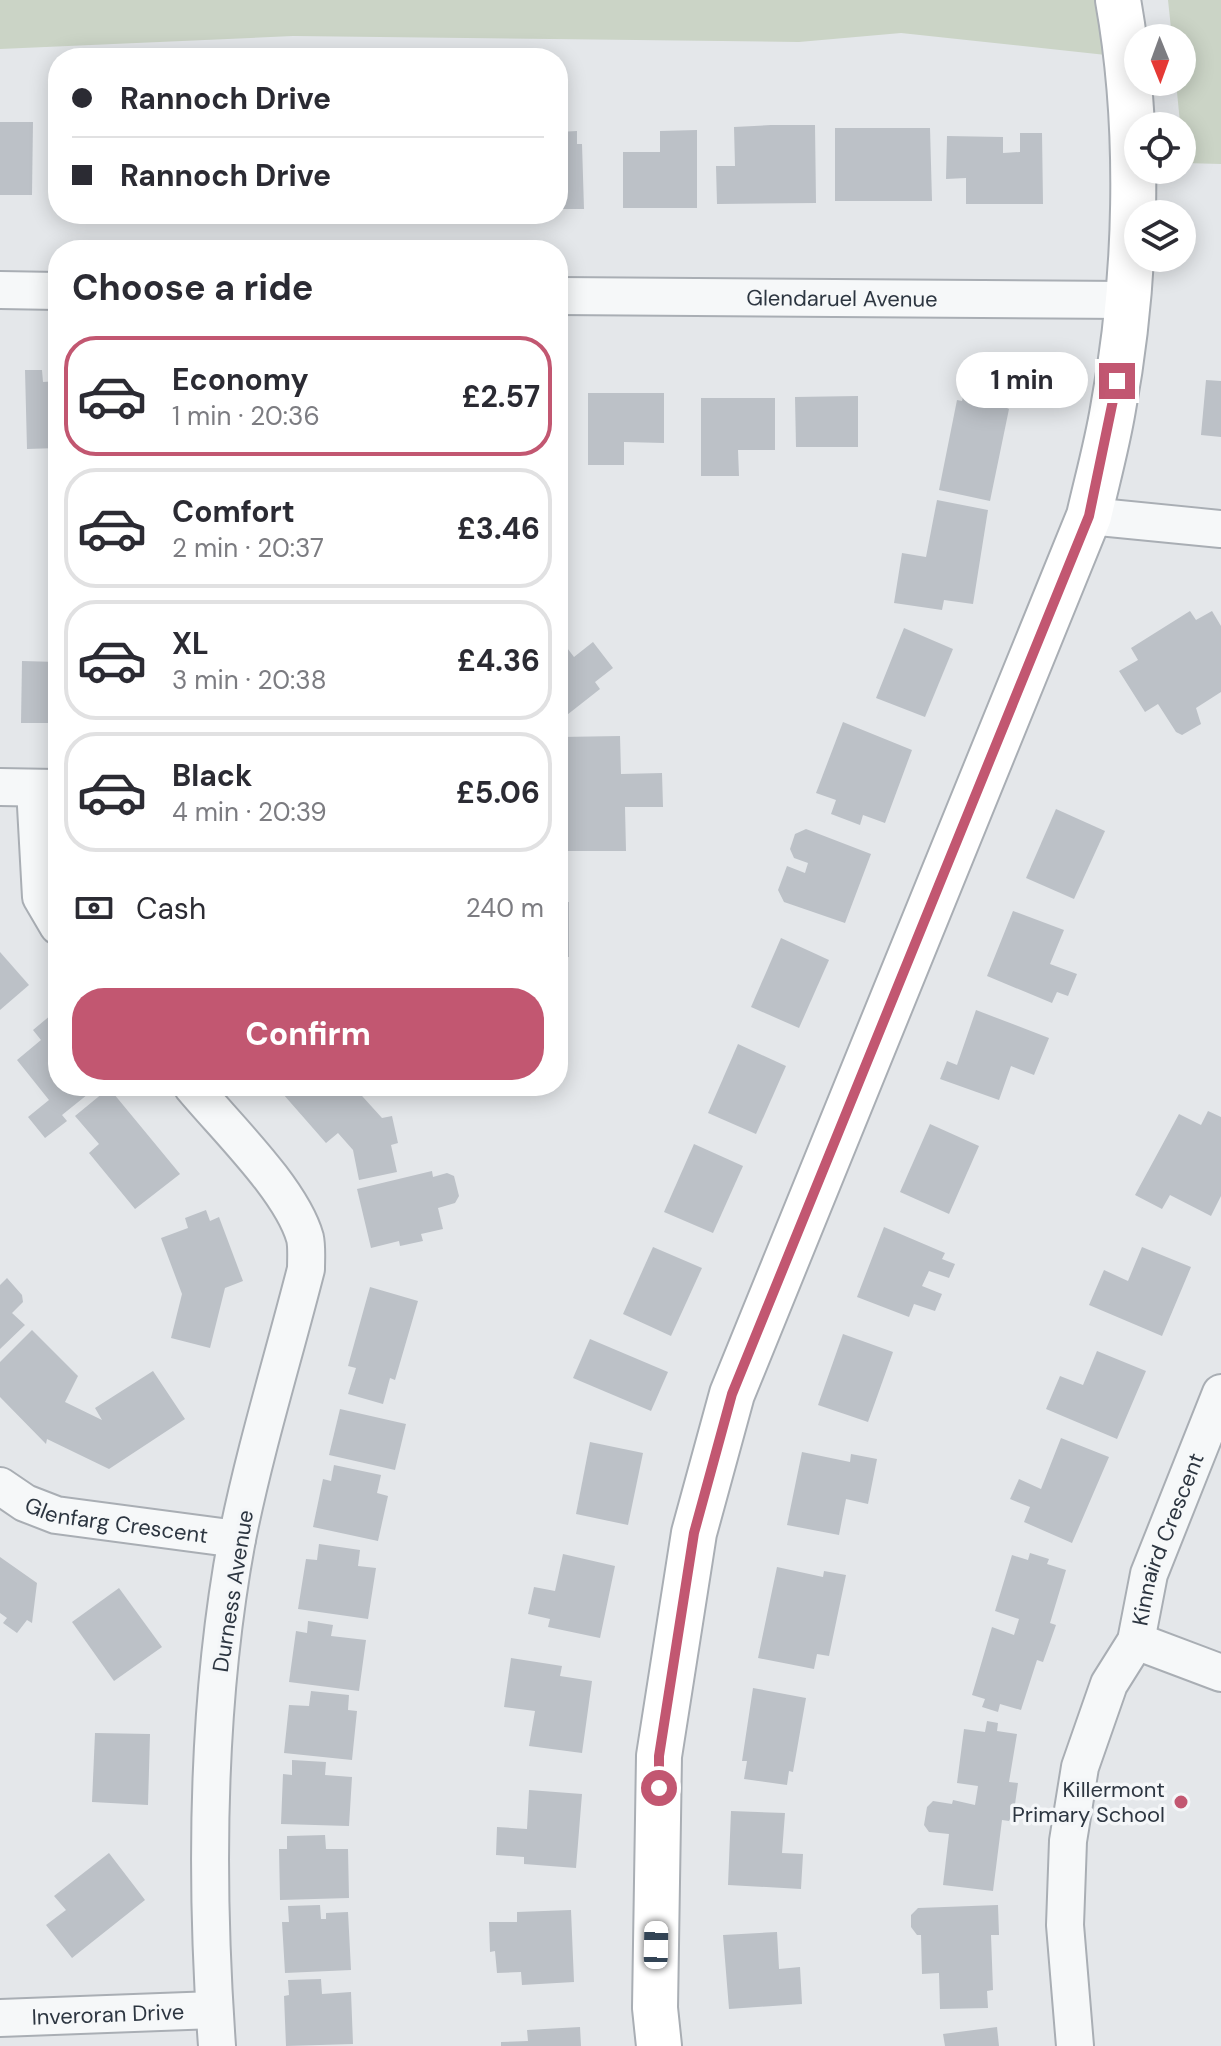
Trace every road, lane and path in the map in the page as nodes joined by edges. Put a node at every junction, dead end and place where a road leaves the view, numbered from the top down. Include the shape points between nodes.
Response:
1 (1118, 0) edge
2 (0, 290) edge
3 (48, 291) edge
4 (568, 296) edge
5 (1126, 300) junction
6 (1089, 516) junction
7 (1221, 529) edge
8 (31, 787) edge
9 (48, 909) edge
10 (200, 1096) edge
11 (1221, 1393) edge
12 (0, 1486) edge
13 (237, 1539) junction
14 (1136, 1641) junction
15 (1221, 1673) edge
16 (214, 2010) junction
17 (0, 2018) edge
18 (217, 2046) edge
19 (659, 2046) edge
20 (1075, 2046) edge

1 - 5 street via 1134,152
2 - 3 street
4 - 5 street, Glendaruel Avenue
5 - 6 street via 1114,408
6 - 7 street
6 - 19 street via 732,1394 694,1533 659,1756
8 - 9 street via 41,897
10 - 13 street, Durness Avenue via 283,1194 306,1241 306,1269
11 - 14 street, Kinnaird Crescent via 1149,1574
12 - 13 street, Glenfarg Crescent via 56,1515
13 - 16 street, Durness Avenue via 209,1806
14 - 15 street, Kinnaird Crescent
14 - 20 street, Kinnaird Crescent via 1109,1684 1080,1767 1068,1841 1065,1925
16 - 17 street, Inveroran Drive
16 - 18 street, Durness Avenue

